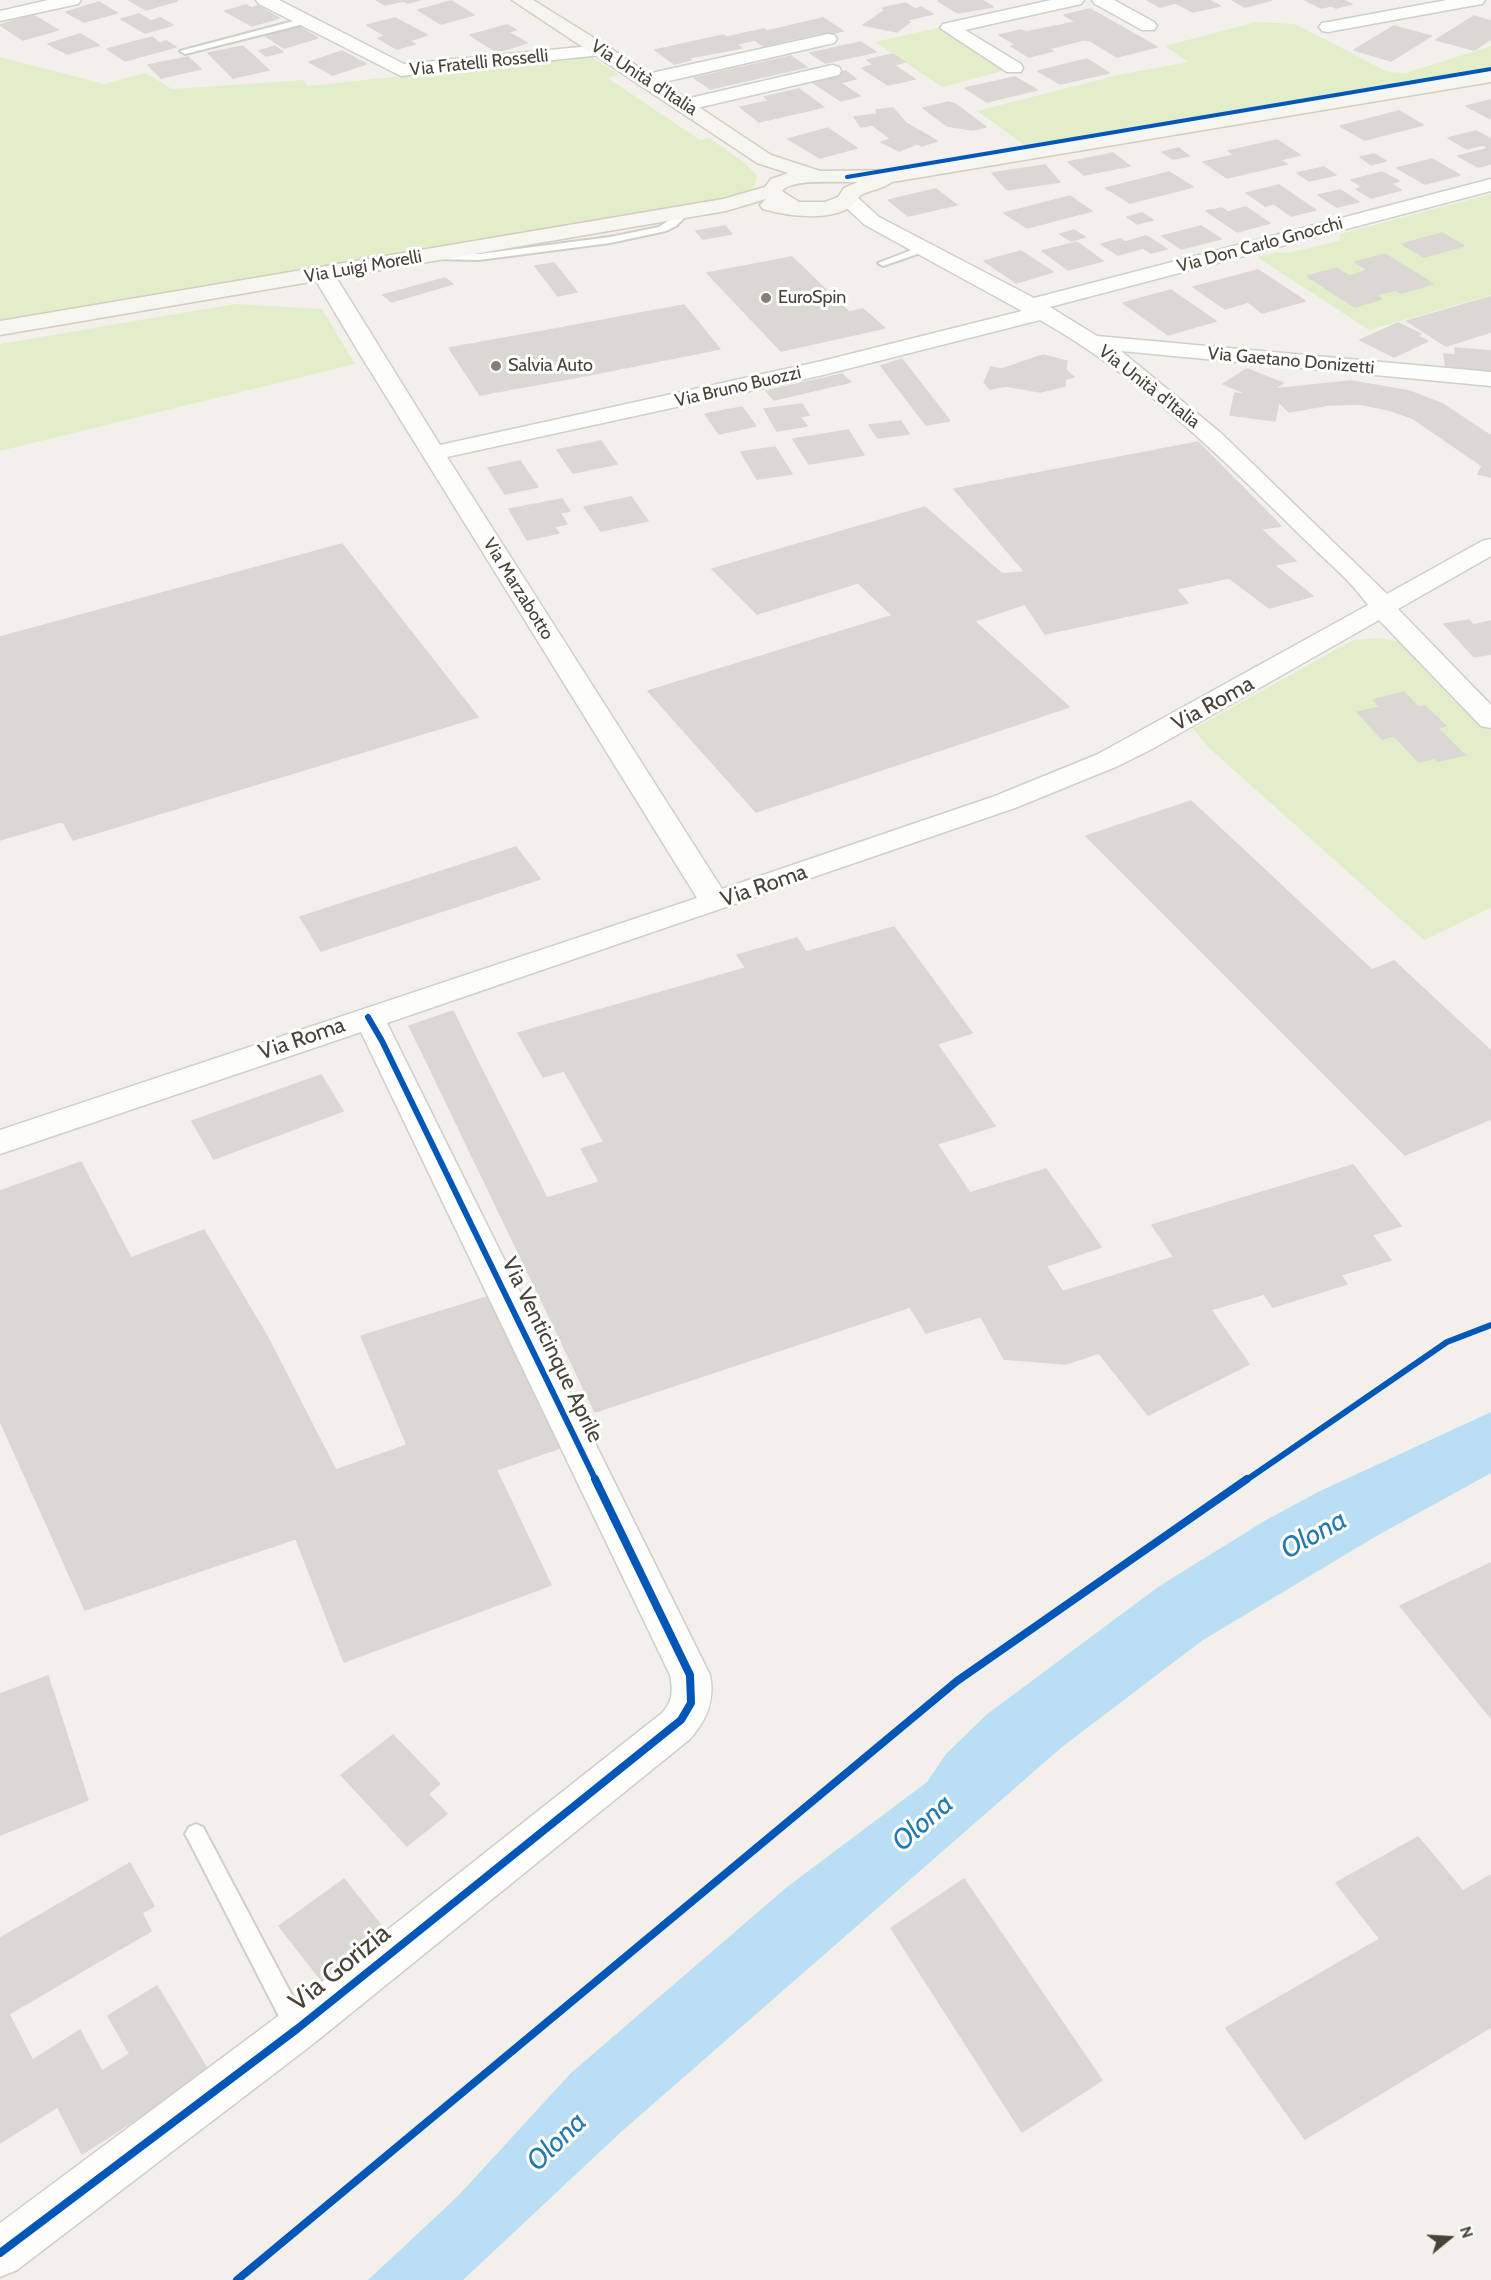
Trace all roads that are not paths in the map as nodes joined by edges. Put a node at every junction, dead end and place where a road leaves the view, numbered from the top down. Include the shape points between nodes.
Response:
1 (72, 0) edge
2 (265, 0) edge
3 (521, 0) edge
4 (1075, 0) edge
5 (1101, 0) edge
6 (1476, 0) edge
7 (38, 8) junction
8 (0, 16) edge
9 (305, 21) junction
10 (63, 22) dead end
11 (1148, 26) dead end
12 (1328, 27) dead end
13 (828, 39) dead end
14 (601, 50) junction
15 (185, 51) dead end
16 (1014, 68) dead end
17 (831, 71) dead end
18 (1491, 76) edge
19 (647, 80) junction
20 (684, 105) junction
21 (764, 159) junction
22 (822, 176) junction
23 (899, 176) junction
24 (1491, 185) edge
25 (773, 189) junction
26 (849, 195) junction
27 (726, 206) junction
28 (791, 206) junction
29 (816, 209) junction
30 (872, 221) junction
31 (922, 249) junction
32 (883, 262) dead end
33 (323, 274) junction
34 (1035, 309) junction
35 (0, 328) edge
36 (1092, 342) junction
37 (1491, 379) edge
38 (433, 453) junction
39 (1491, 546) edge
40 (1447, 572) junction
41 (1491, 573) edge
42 (1384, 608) junction
43 (1491, 720) edge
44 (715, 903) junction
45 (368, 1017) junction
46 (0, 1142) edge
47 (693, 1702) joint
48 (196, 1834) dead end
49 (297, 2029) junction
50 (0, 2253) edge

1 - 7 street
2 - 9 street, Via Fratelli Rosselli
3 - 14 street, Via Unità d'Italia
4 - 16 street via 949,28
5 - 11 street
6 - 12 street
7 - 8 street
7 - 10 street
9 - 14 street, Via Fratelli Rosselli via 400,70
9 - 15 lane
13 - 19 street
14 - 19 street, Via Unità d'Italia
17 - 20 street
18 - 23 street, Via Luigi Morelli
19 - 20 street, Via Unità d'Italia
20 - 21 street, Via Unità d'Italia
21 - 22 street, Via Unità d'Italia
21 - 25 street via 774,176
22 - 23 street, Via Luigi Morelli
22 - 25 street, Via Luigi Morelli via 785,179
22 - 26 street via 845,183
23 - 26 street, Via Luigi Morelli
24 - 34 street, Via Don Carlo Gnocchi
25 - 27 street, Via Luigi Morelli
25 - 28 street via 774,197
26 - 29 street, Via Luigi Morelli via 839,204
26 - 30 street, Via Unità d'Italia
27 - 28 street, Via Luigi Morelli
27 - 33 street, Via Luigi Morelli
28 - 29 street, Via Luigi Morelli
29 - 30 street, Via Unità d'Italia
30 - 31 street, Via Unità d'Italia
31 - 32 lane
31 - 34 street, Via Unità d'Italia
33 - 35 street, Via Luigi Morelli
33 - 38 street, Via Marzabotto
34 - 36 street, Via Unità d'Italia
34 - 38 street, Via Bruno Buozzi via 823,368
36 - 37 street, Via Gaetano Donizetti
36 - 42 street, Via Unità d'Italia via 1212,437
38 - 44 street, Via Marzabotto
39 - 40 street, Via Roma
40 - 41 street
40 - 42 street, Via Roma
42 - 43 street, Via Unità d'Italia via 1395,624
42 - 44 street, Via Roma via 1108,760 1005,802
44 - 45 street, Via Roma
45 - 46 street, Via Roma
45 - 47 street, Via Venticinque Aprile via 690,1676
47 - 49 street, Via Gorizia via 676,1726
48 - 49 lane
49 - 50 street, Via Gorizia

